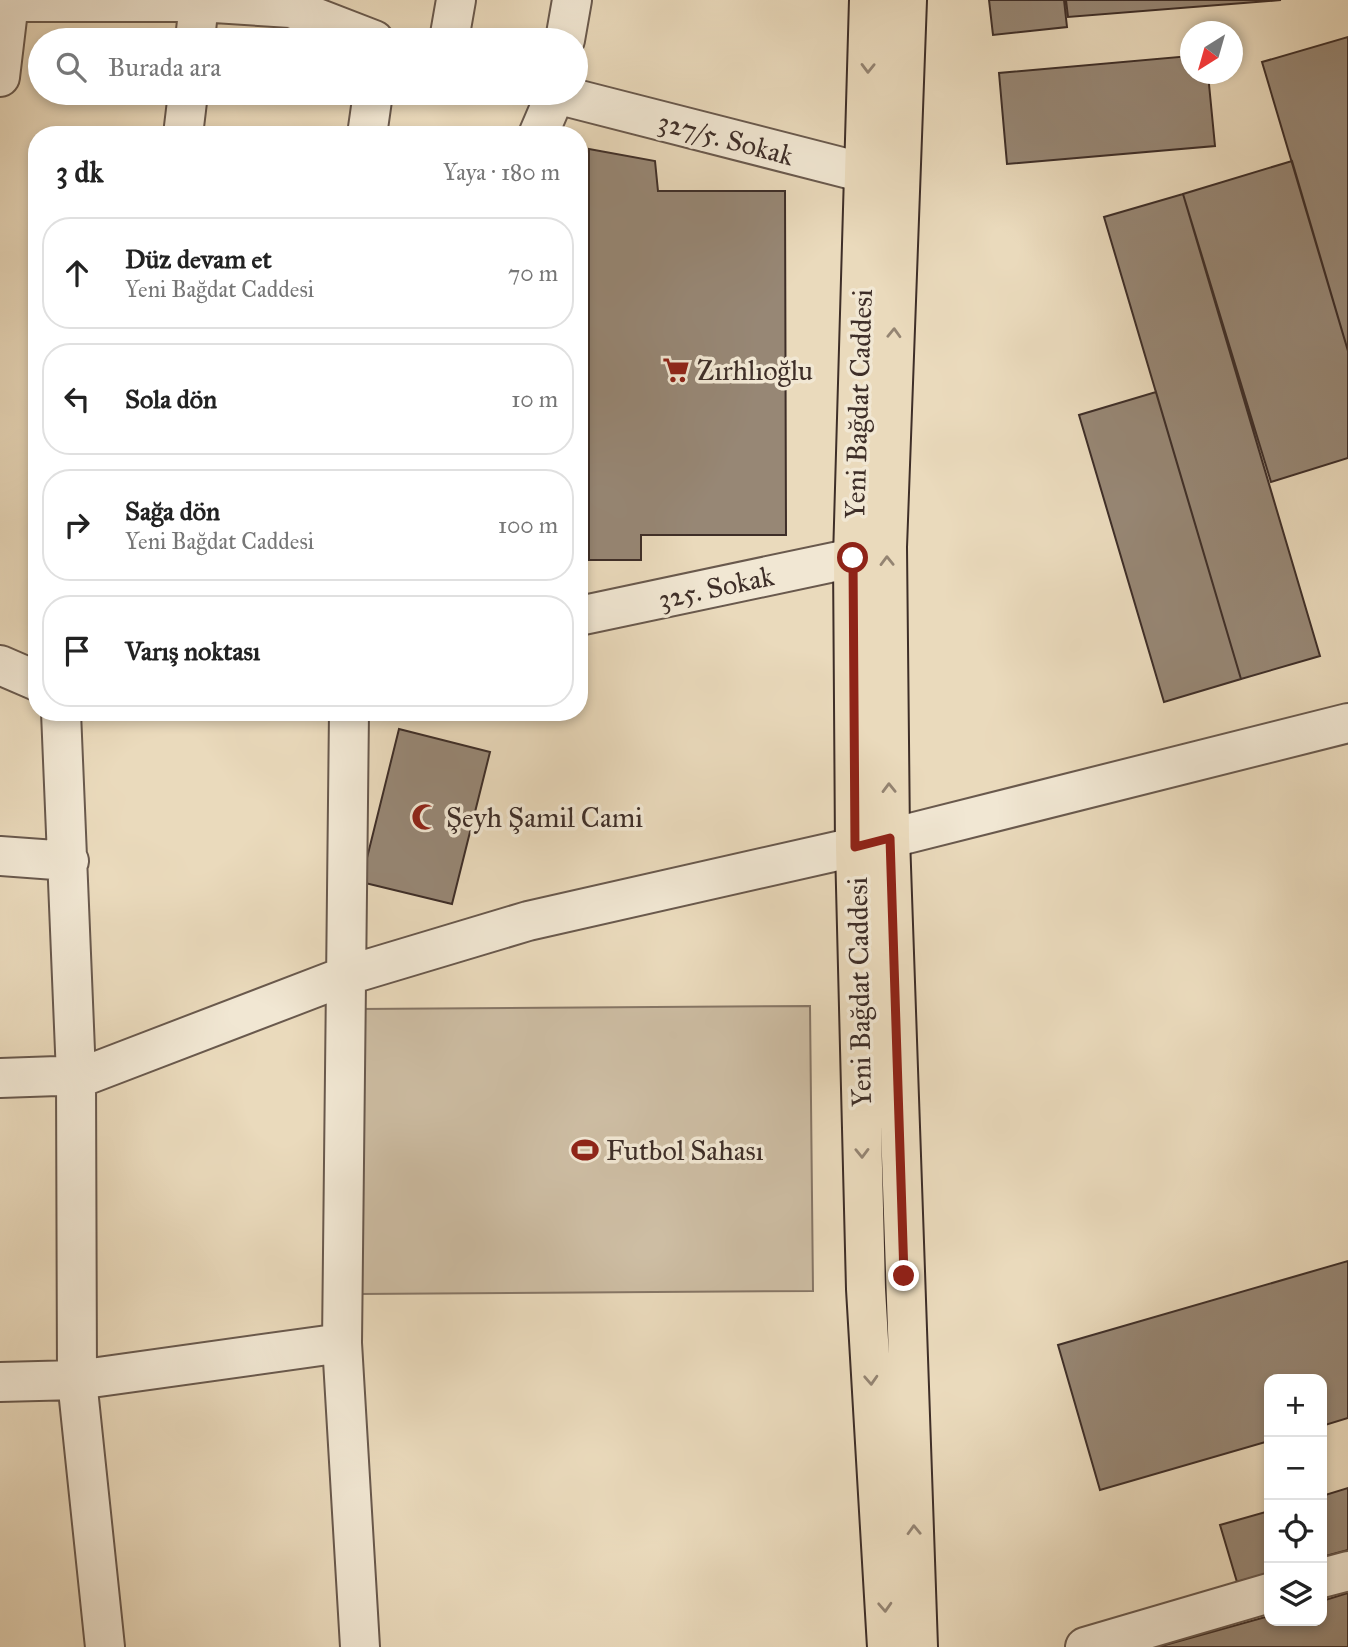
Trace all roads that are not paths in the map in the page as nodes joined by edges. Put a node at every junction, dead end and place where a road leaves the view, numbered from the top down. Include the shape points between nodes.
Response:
1 (456, 0) edge
2 (572, 0) edge
3 (869, 0) edge
4 (907, 0) edge
5 (5, 2) edge
6 (200, 2) junction
7 (292, 4) edge
8 (197, 28) edge
9 (346, 28) edge
10 (451, 28) edge
11 (567, 28) edge
12 (0, 77) edge
13 (588, 102) edge
14 (187, 105) edge
15 (371, 105) edge
16 (550, 105) edge
17 (184, 126) edge
18 (368, 126) edge
19 (542, 126) edge
20 (882, 178) junction
21 (853, 558) junction
22 (588, 613) edge
23 (0, 665) edge
24 (28, 677) edge
25 (61, 721) edge
26 (349, 721) edge
27 (1348, 723) edge
28 (872, 842) junction
29 (0, 856) edge
30 (69, 861) junction
31 (348, 975) junction
32 (76, 1075) junction
33 (0, 1078) edge
34 (342, 1343) junction
35 (77, 1380) junction
36 (0, 1381) edge
37 (1348, 1571) edge
38 (1327, 1577) edge
39 (1264, 1594) edge
40 (105, 1647) edge
41 (360, 1647) edge
42 (887, 1647) edge
43 (918, 1647) edge
44 (1085, 1647) edge

1 - 10 street
2 - 11 street
3 -> 20 main road, Yeni Bağdat Caddesi
4 - 20 main road, Yeni Bağdat Caddesi
5 - 6 street
5 - 12 street
6 - 7 street
6 - 8 street
7 - 9 street
13 - 20 street, 327/5. Sokak
14 - 17 street
15 - 18 street
16 - 19 street
20 - 21 main road, Yeni Bağdat Caddesi
28 -> 20 main road, Yeni Bağdat Caddesi via 887,547
21 - 22 street, 325. Sokak
21 - 28 main road, Yeni Bağdat Caddesi
23 - 24 street
25 - 30 street
26 - 31 street
27 - 28 street
28 - 31 street via 528,922
28 -> 42 main road, Yeni Bağdat Caddesi via 866,1289
43 -> 28 main road, Yeni Bağdat Caddesi
29 - 30 street
30 - 32 street
31 - 32 street via 87,1075
31 - 34 street
32 - 33 street
32 - 35 street
34 - 35 street
34 - 41 street
35 - 36 street
35 - 40 street
37 - 38 street
39 - 44 street

